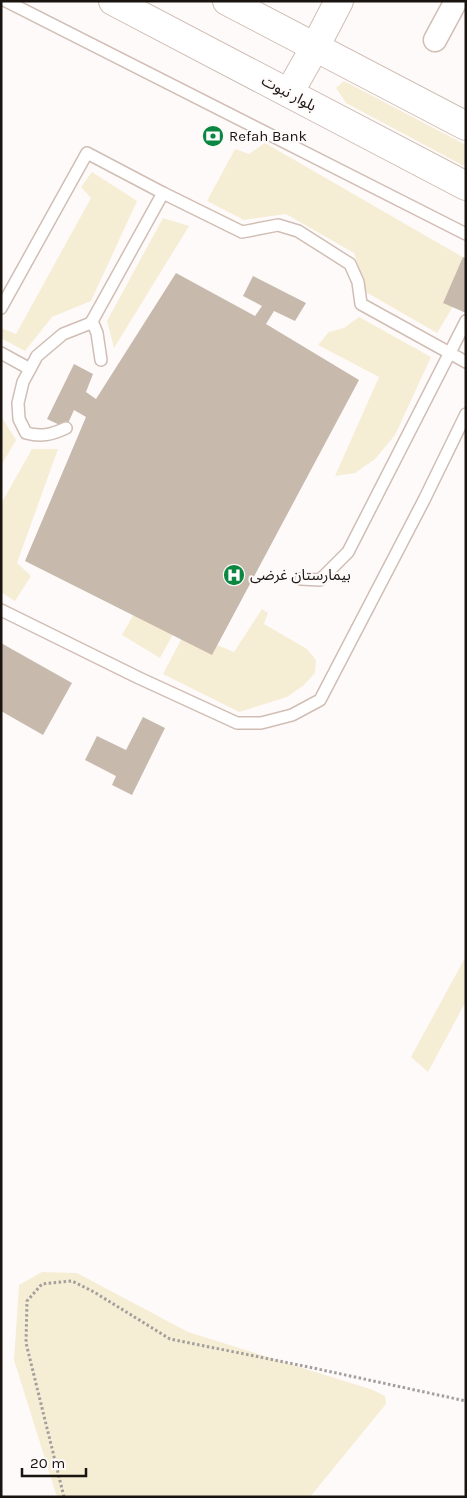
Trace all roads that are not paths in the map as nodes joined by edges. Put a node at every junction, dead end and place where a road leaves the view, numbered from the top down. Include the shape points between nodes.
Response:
1 (6, 1) edge
2 (113, 1) edge
3 (226, 1) edge
4 (339, 1) edge
5 (456, 1) edge
6 (435, 40) dead end
7 (315, 47) junction
8 (289, 93) junction
9 (466, 126) edge
10 (466, 186) edge
11 (162, 193) junction
12 (466, 234) edge
13 (1, 308) edge
14 (92, 321) junction
15 (466, 321) edge
16 (1, 353) edge
17 (449, 353) junction
18 (101, 360) dead end
19 (466, 362) edge
20 (30, 369) junction
21 (466, 414) edge
22 (66, 428) dead end
23 (302, 579) dead end
24 (1, 610) edge

1 - 12 lane
2 - 8 main road, بلوار نبوت
3 - 7 main road
4 - 7 main road
5 - 6 street
7 - 8 main road
7 - 9 main road
8 - 10 main road, بلوار نبوت
11 - 13 lane via 87,153
11 - 14 lane
11 - 17 lane via 242,232 278,225 298,231 350,264 358,282 361,304
14 - 18 lane
14 - 20 lane via 63,334 37,356
15 - 17 lane
16 - 20 lane
17 - 19 lane
17 - 23 lane via 348,552 320,580
20 - 22 lane via 18,403 19,419 26,433 40,436
21 - 24 lane via 320,700 292,715 260,723 238,723

